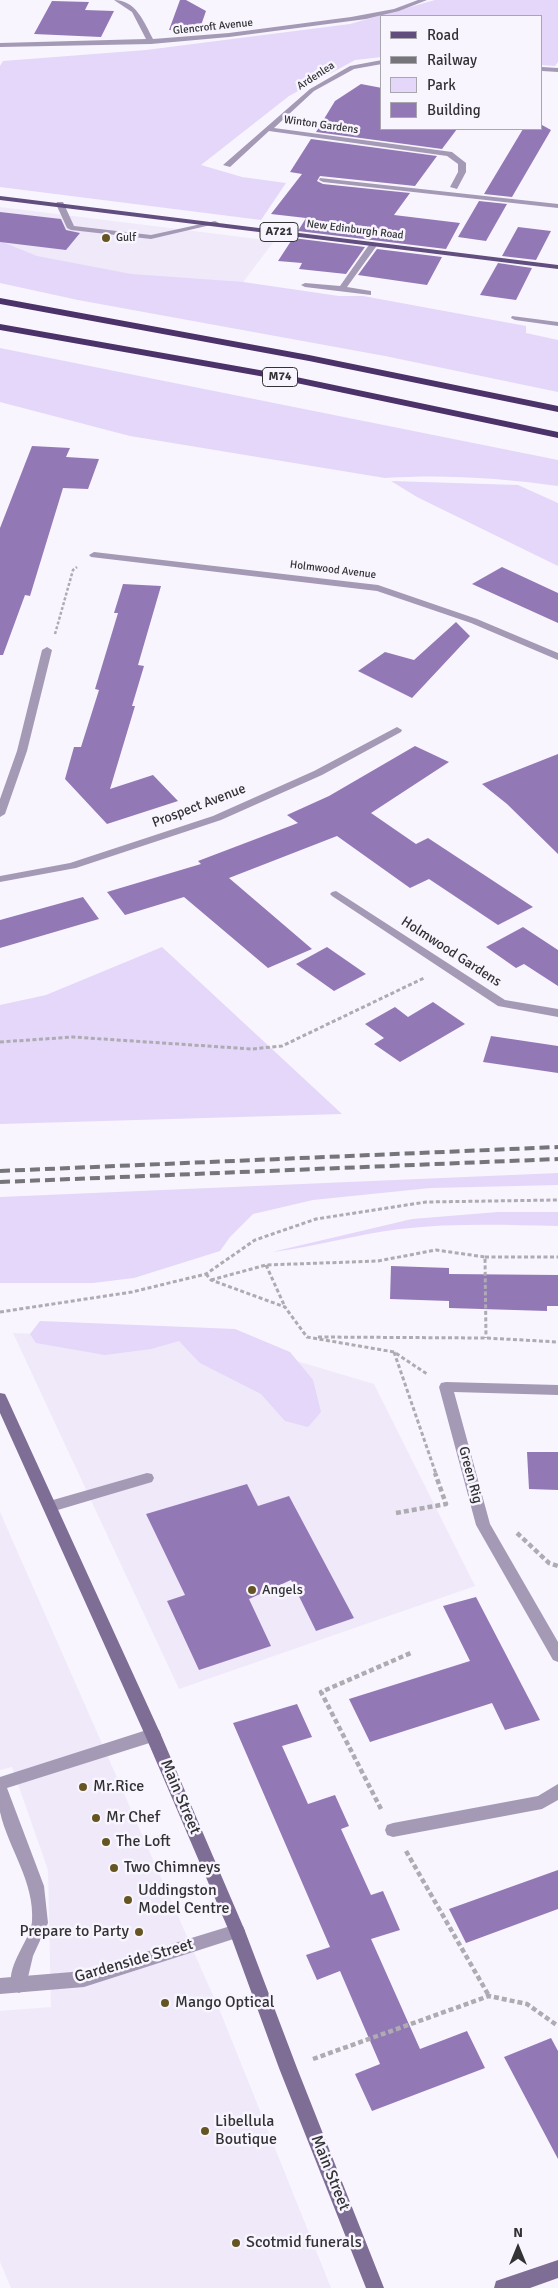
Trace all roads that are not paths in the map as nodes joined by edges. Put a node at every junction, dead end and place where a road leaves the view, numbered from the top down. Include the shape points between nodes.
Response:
1 (117, 0) edge
2 (424, 0) edge
3 (151, 42) junction
4 (0, 46) edge
5 (380, 62) edge
6 (543, 69) edge
7 (558, 70) edge
8 (268, 129) junction
9 (226, 165) dead end
10 (323, 180) dead end
11 (454, 187) dead end
12 (0, 198) edge
13 (60, 204) junction
14 (558, 206) edge
15 (215, 224) junction
16 (374, 244) junction
17 (558, 267) edge
18 (305, 285) dead end
19 (342, 289) junction
20 (368, 293) dead end
21 (0, 301) edge
22 (515, 318) dead end
23 (558, 324) edge
24 (0, 327) edge
25 (558, 409) edge
26 (558, 436) edge
27 (94, 555) road end
28 (47, 650) dead end
29 (558, 657) edge
30 (397, 730) dead end
31 (0, 814) edge
32 (0, 879) edge
33 (336, 894) dead end
34 (558, 1013) edge
35 (558, 1390) edge
36 (0, 1398) edge
37 (147, 1478) dead end
38 (51, 1506) junction
39 (558, 1656) edge
40 (153, 1735) junction
41 (0, 1784) edge
42 (0, 1790) edge
43 (558, 1790) edge
44 (393, 1830) dead end
45 (237, 1931) junction
46 (19, 1984) junction
47 (0, 1986) edge
48 (558, 2269) edge
49 (375, 2288) edge
50 (503, 2288) edge

1 - 3 street via 135,11
2 - 3 street, Glencroft Avenue via 376,14 331,22 223,37
3 - 4 street, Glencroft Avenue
5 - 8 street, Ardenlea via 352,67 312,90
6 - 7 street
8 - 9 street, Ardenlea
8 - 11 street, Winton Gardens via 449,154 462,163 462,172
10 - 14 street
12 - 13 main road, New Edinburgh Road / A721
13 - 15 main road, New Edinburgh Road / A721
13 - 15 street via 72,228 151,238
15 - 16 main road, New Edinburgh Road / A721
16 - 17 main road, New Edinburgh Road / A721
16 - 19 street
18 - 19 street
19 - 20 street
21 - 25 highway, M74 via 309,358
22 - 23 street
24 - 26 highway, M74 via 282,377
27 - 29 street, Holmwood Avenue via 378,588 474,620
28 - 31 street via 22,752
30 - 32 street, Prospect Avenue via 318,773 217,818 72,866
33 - 34 street, Holmwood Gardens via 502,1003
35 - 39 street, Green Rig via 446,1387 483,1525
36 - 38 main road, Main Street
37 - 38 street
38 - 40 main road, Main Street
40 - 41 street
40 - 45 main road, Main Street
42 - 46 street via 36,1886 40,1923 25,1956
43 - 44 street via 542,1802
45 - 46 street, Gardenside Street via 84,1979
45 - 49 main road, Main Street
46 - 47 street, Gardenside Street
48 - 50 main road

